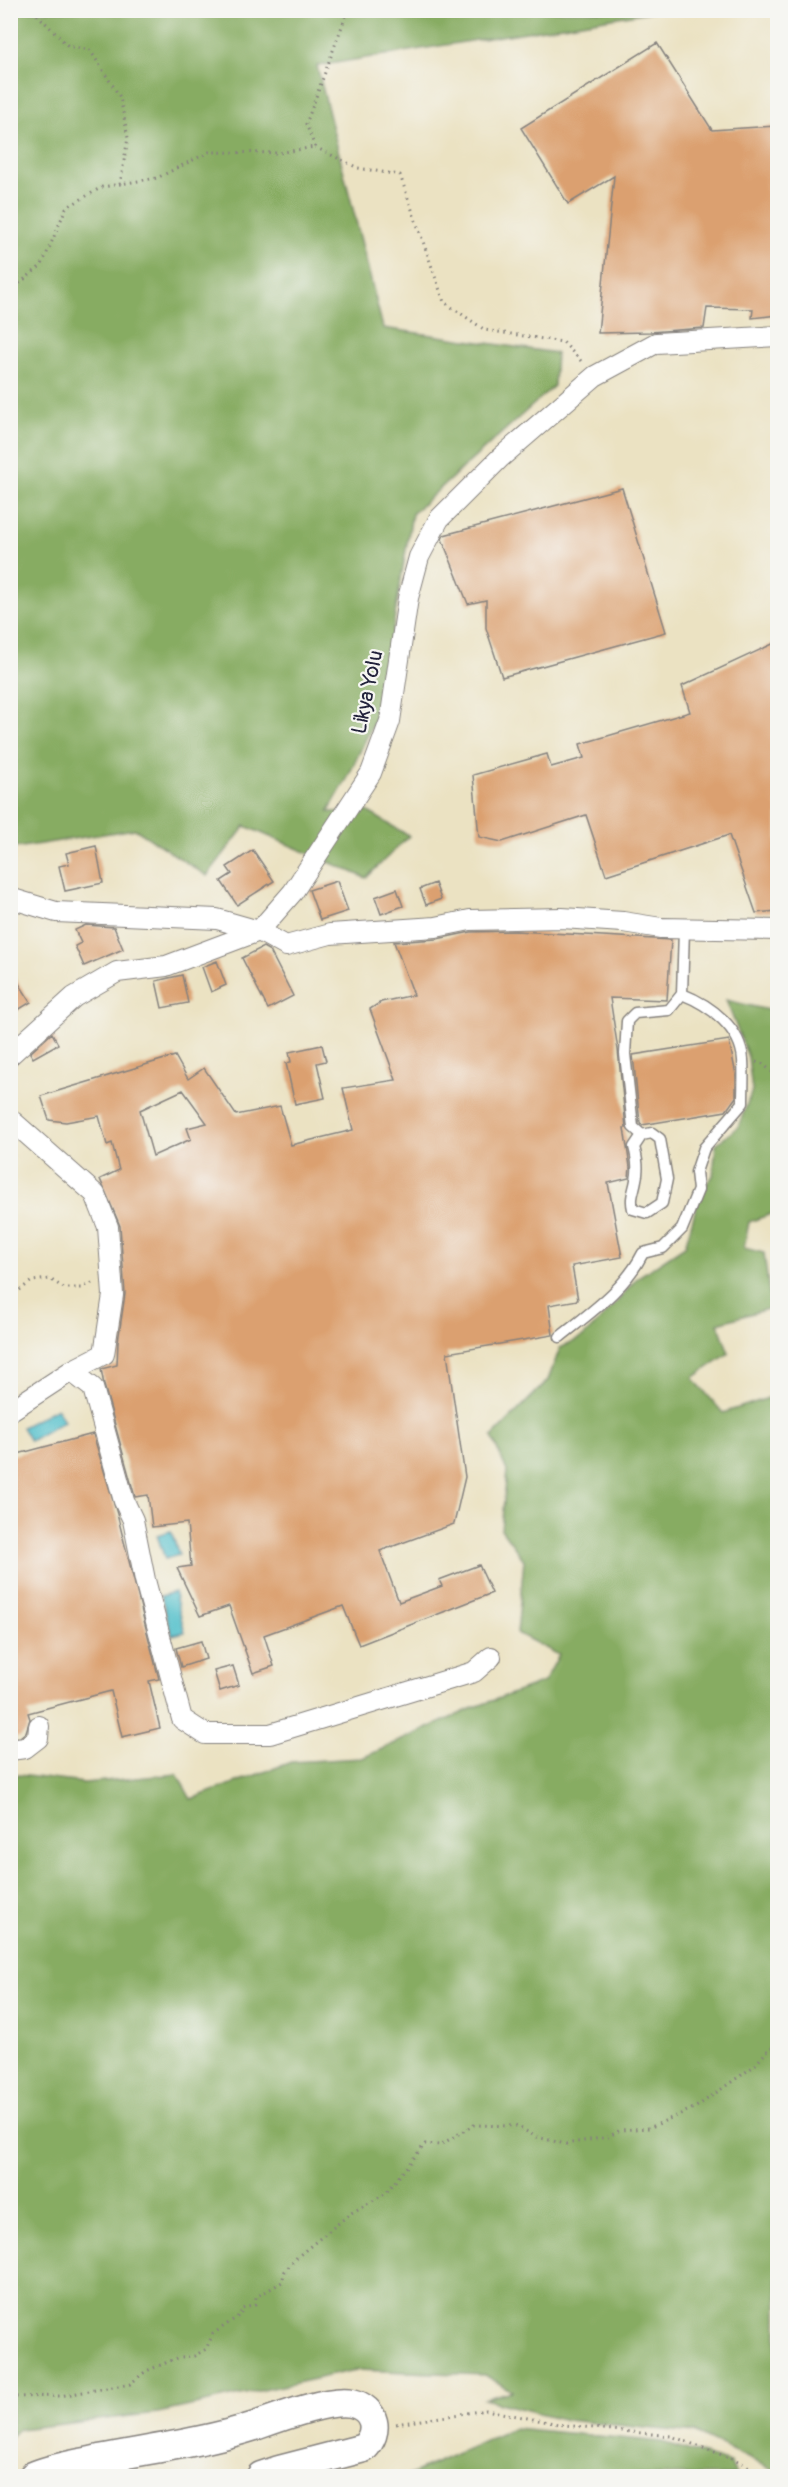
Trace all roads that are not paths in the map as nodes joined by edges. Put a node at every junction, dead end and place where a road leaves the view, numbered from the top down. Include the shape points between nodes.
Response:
1 (777, 336) edge
2 (10, 898) edge
3 (684, 929) junction
4 (777, 930) edge
5 (259, 931) junction
6 (682, 994) junction
7 (10, 1055) edge
8 (10, 1119) edge
9 (642, 1136) junction
10 (560, 1336) dead end
11 (71, 1371) junction
12 (10, 1411) edge
13 (491, 1657) dead end
14 (39, 1726) dead end
15 (10, 1750) edge
16 (33, 2476) edge
17 (261, 2476) edge

1 - 5 street, Likya Yolu via 656,343 596,376 500,458 439,519 419,557 408,598 390,721 370,772 293,892
2 - 5 street via 56,912 217,920
3 - 4 street
3 - 5 street via 562,918 471,920 436,927 330,934 286,946
3 - 6 lane
5 - 7 street via 166,966 117,972 74,997
6 - 9 lane via 669,1010 635,1013 627,1021 625,1054 633,1127
6 - 10 lane via 732,1028 743,1058 743,1103 704,1148 696,1172 698,1190 682,1229 663,1248 643,1253 635,1269 607,1299
8 - 11 street via 95,1194 108,1227 113,1295 104,1354
9 - 9 lane via 652,1133 660,1139 666,1179 662,1203 646,1213 633,1209 630,1200 638,1162 634,1146
11 - 12 street
11 - 13 street via 93,1388 124,1501 133,1520 182,1719 205,1734 270,1734 474,1672
14 - 15 street via 38,1738 25,1748
16 - 17 main road via 243,2430 315,2406 352,2403 369,2413 375,2427 373,2440 364,2448

